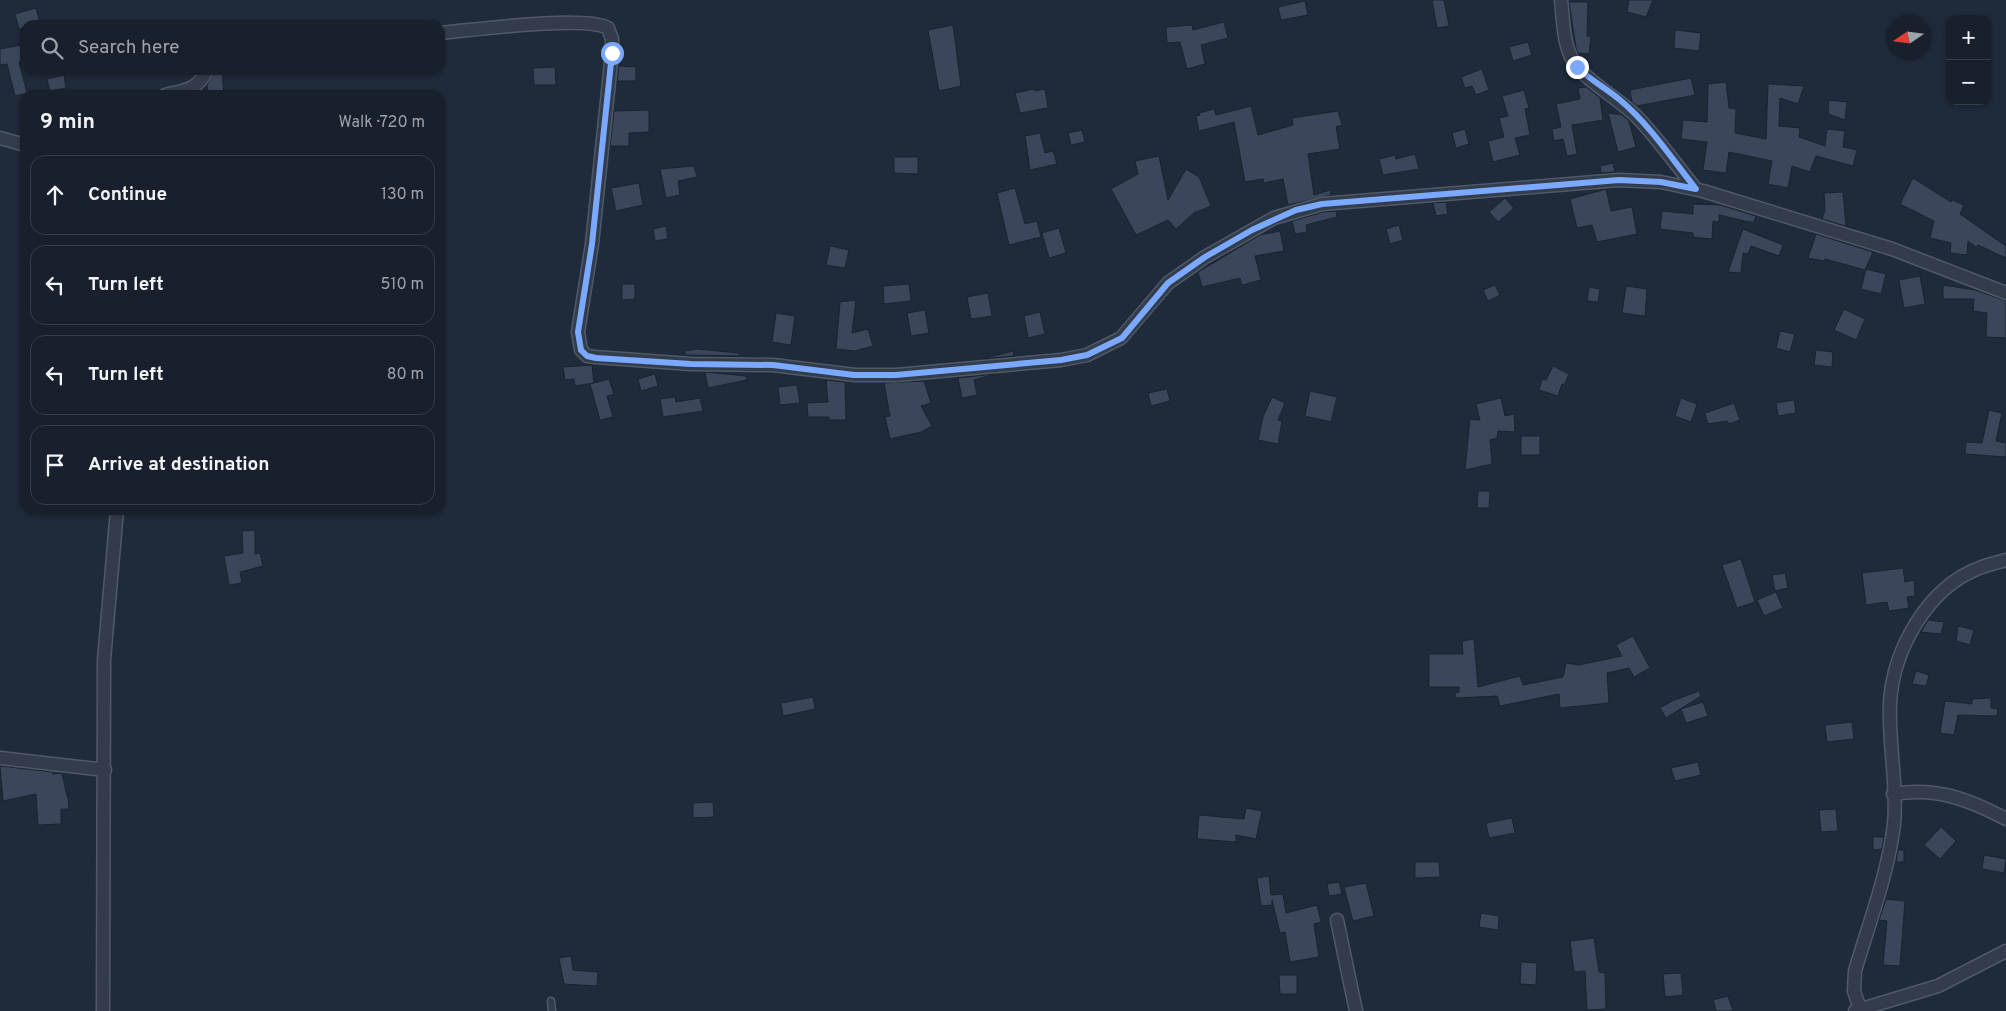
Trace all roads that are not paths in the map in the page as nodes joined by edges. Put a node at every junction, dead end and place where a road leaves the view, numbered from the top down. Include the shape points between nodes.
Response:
1 (1562, 0) edge
2 (445, 33) edge
3 (205, 75) edge
4 (182, 90) edge
5 (20, 135) edge
6 (3, 138) edge
7 (20, 143) edge
8 (1696, 189) junction
9 (2006, 293) edge
10 (117, 515) edge
11 (2006, 560) edge
12 (0, 758) edge
13 (105, 770) junction
14 (1893, 794) junction
15 (2006, 819) edge
16 (1337, 920) dead end
17 (2006, 951) edge
18 (551, 1001) dead end
19 (1858, 1010) edge
20 (103, 1011) edge
21 (552, 1011) edge
22 (1356, 1011) edge

1 - 8 street via 1567,43 1577,67 1640,119
2 - 8 street via 552,24 599,23 608,28 612,53 592,244 578,332 581,350 596,358 773,365 871,375 956,371 1061,360 1087,355 1122,338 1168,283 1252,230 1296,210 1322,204 1600,181 1661,182
3 - 4 street via 195,86
5 - 6 street
6 - 7 street
8 - 9 street via 1892,249
10 - 13 street via 104,660
11 - 14 street via 1976,569 1943,591 1918,618 1901,651 1890,701
12 - 13 street
13 - 20 street
14 - 15 street via 1936,792 1975,802
14 - 19 street via 1894,822 1890,849 1855,971 1854,991
16 - 22 street
17 - 19 street via 1938,986
18 - 21 lane

